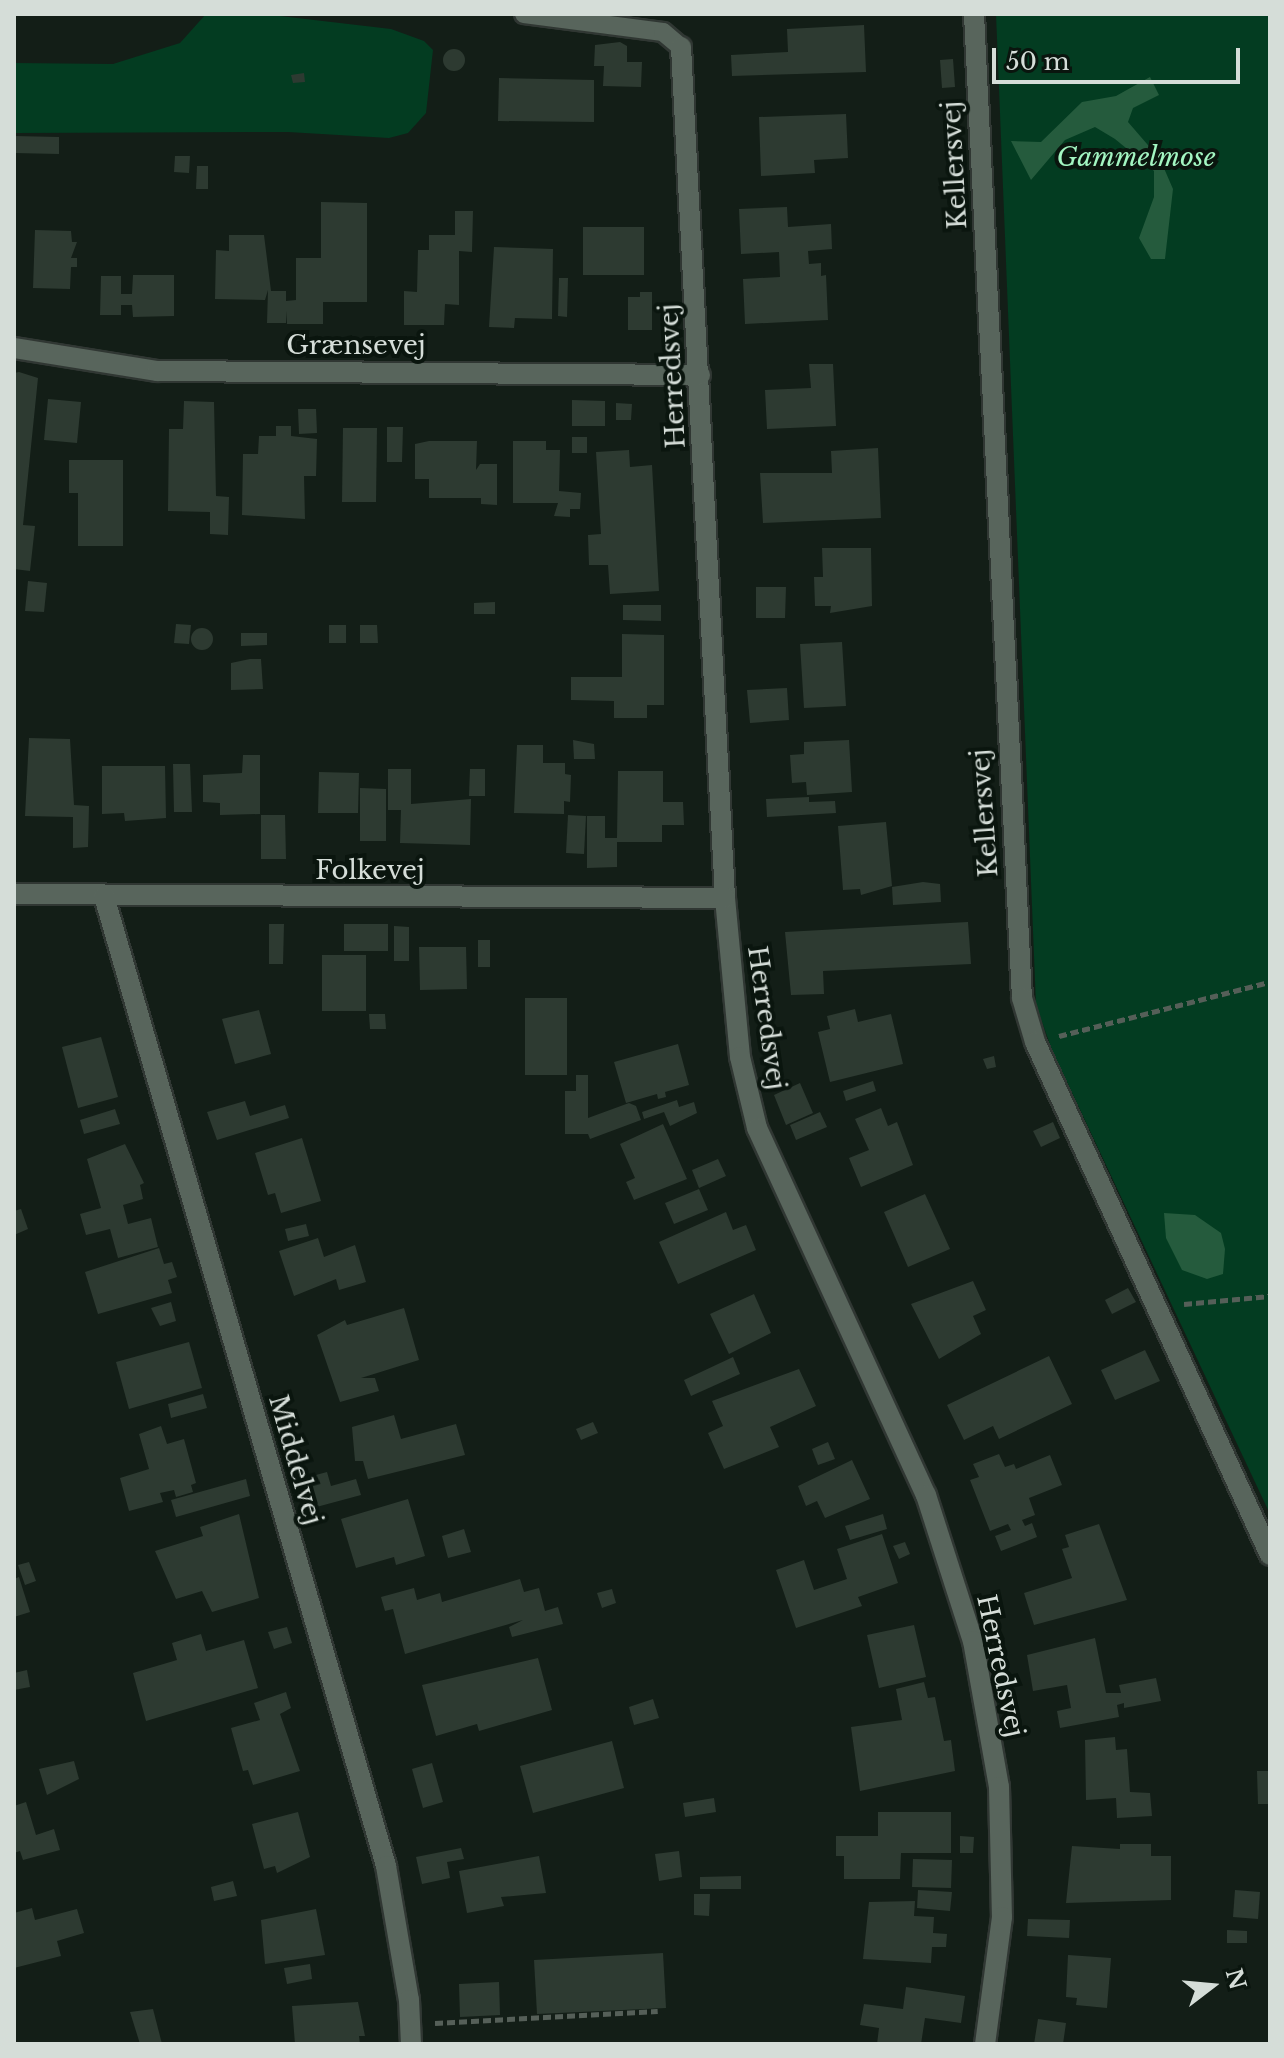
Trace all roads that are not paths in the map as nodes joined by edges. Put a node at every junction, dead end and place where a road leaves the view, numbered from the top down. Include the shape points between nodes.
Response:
1 (524, 14) edge
2 (974, 14) edge
3 (681, 47) joint
4 (14, 348) edge
5 (700, 375) junction
6 (14, 894) edge
7 (104, 896) junction
8 (725, 898) junction
9 (1270, 1555) edge
10 (410, 2034) edge
11 (985, 2044) edge

1 - 3 lane via 663,32
2 - 9 street, Kellersvej via 1022,998 1035,1042
3 - 5 street, Herredsvej
4 - 5 street, Grænsevej via 157,371
5 - 8 street, Herredsvej
6 - 7 street, Folkevej
7 - 8 street, Folkevej
7 - 10 street, Middelvej via 386,1866
8 - 11 street, Herredsvej via 740,1057 757,1128 926,1495 973,1641 999,1787 1002,1917

